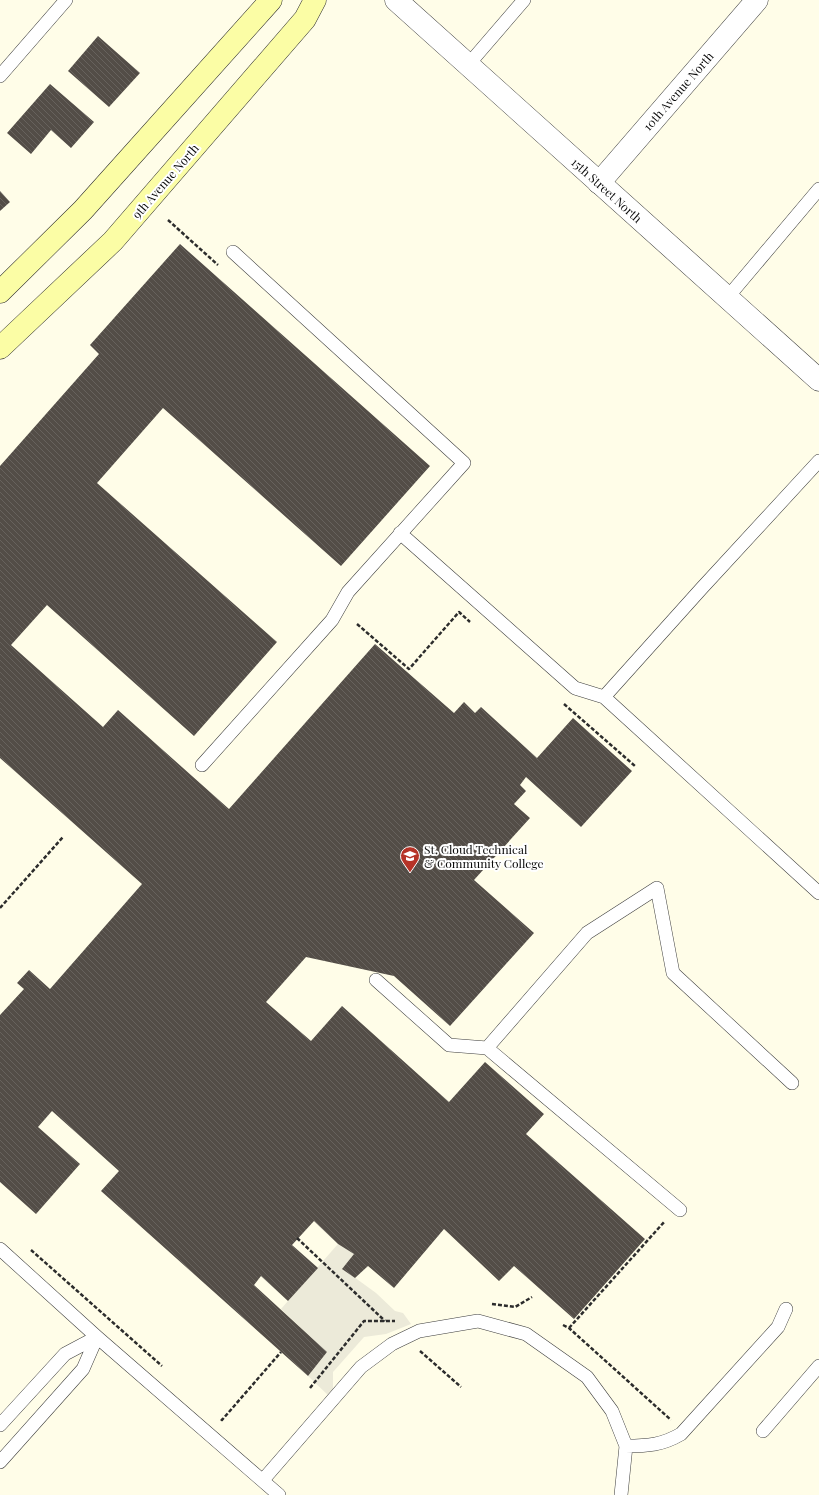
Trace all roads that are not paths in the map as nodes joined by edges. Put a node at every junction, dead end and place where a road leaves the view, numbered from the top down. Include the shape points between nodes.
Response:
1 (66, 0) edge
2 (271, 0) edge
3 (315, 0) edge
4 (396, 0) edge
5 (524, 0) edge
6 (757, 0) edge
7 (468, 65) junction
8 (0, 76) edge
9 (599, 183) junction
10 (819, 189) edge
11 (233, 252) dead end
12 (0, 292) edge
13 (727, 298) junction
14 (0, 348) edge
15 (819, 380) edge
16 (819, 461) edge
17 (400, 533) junction
18 (604, 697) junction
19 (202, 765) dead end
20 (819, 892) edge
21 (376, 980) dead end
22 (487, 1048) junction
23 (792, 1082) dead end
24 (680, 1210) dead end
25 (0, 1249) edge
26 (786, 1309) dead end
27 (97, 1337) junction
28 (819, 1366) edge
29 (0, 1425) edge
30 (763, 1430) dead end
31 (626, 1446) junction
32 (0, 1462) edge
33 (263, 1480) junction
34 (279, 1495) edge
35 (621, 1495) edge

1 - 8 lane
2 - 12 main road via 83,210
3 - 14 main road, 9th Avenue North via 305,19 113,241
4 - 7 street, 15th Street North
5 - 7 lane
6 - 9 street, 10th Avenue North
7 - 9 street, 15th Street North
9 - 13 street, 15th Street North
10 - 13 lane
11 - 17 lane via 464,462
13 - 15 street, 15th Street North
16 - 18 lane
17 - 18 lane via 574,688
17 - 19 lane via 348,592 332,620
18 - 20 lane
21 - 22 lane via 449,1045
22 - 23 lane via 587,933 657,888 673,973
22 - 24 lane
25 - 27 lane
26 - 31 lane via 778,1327 681,1434 667,1442 647,1446
27 - 29 lane via 65,1354
27 - 32 lane via 84,1369
27 - 33 lane
28 - 30 lane
31 - 33 lane via 612,1411 587,1377 526,1334 478,1321 419,1331 372,1357
31 - 35 lane
33 - 34 lane

